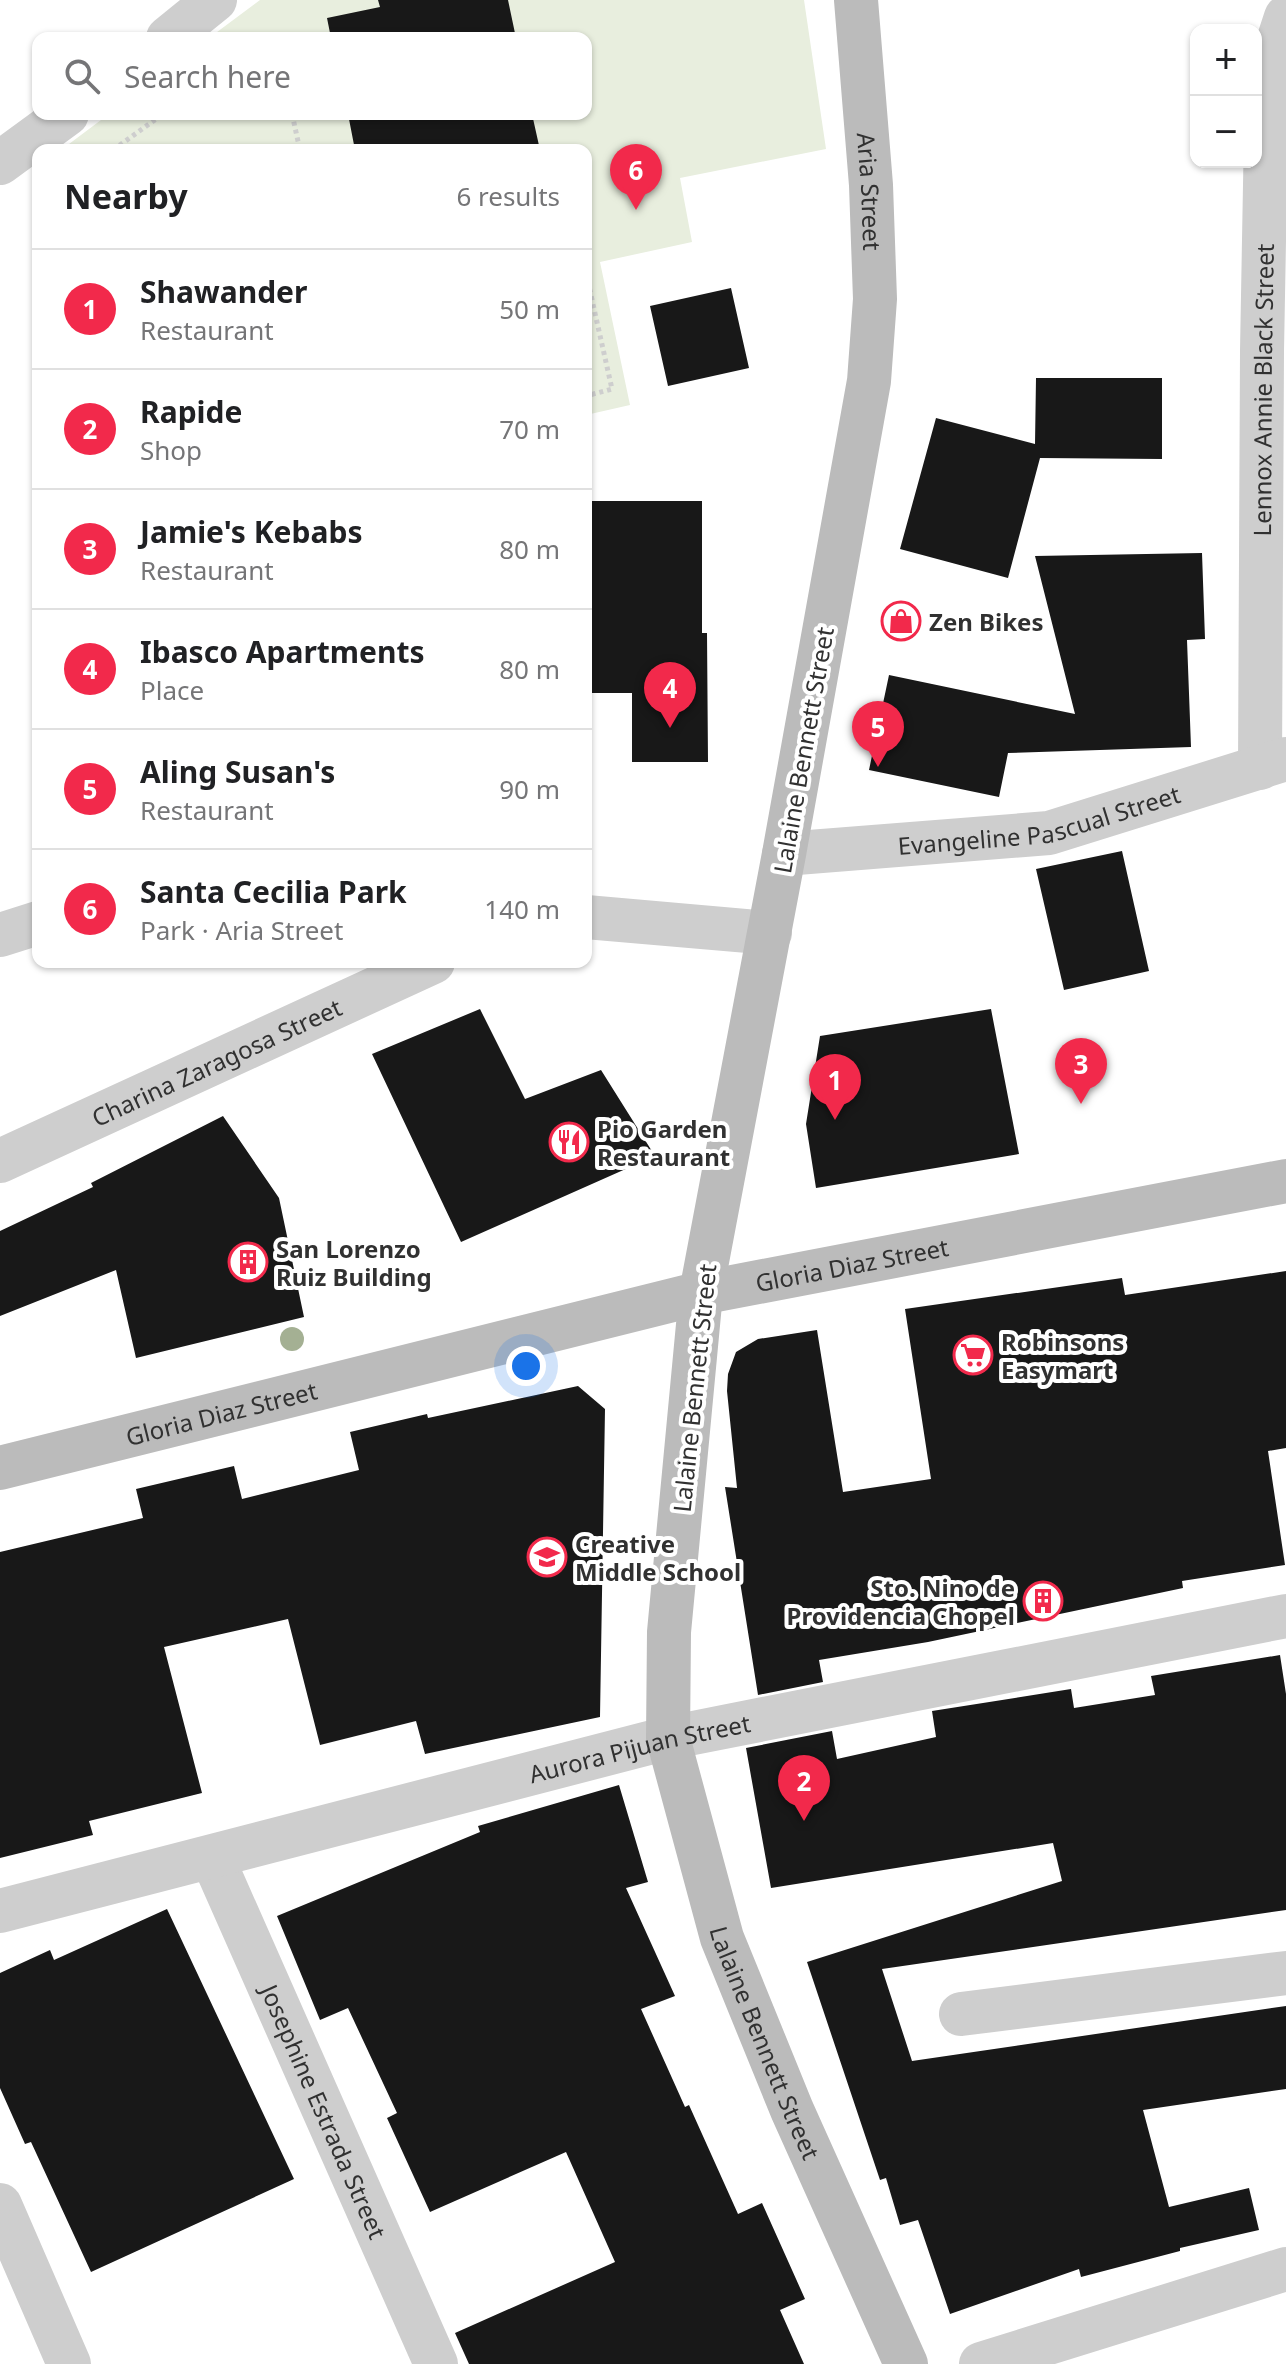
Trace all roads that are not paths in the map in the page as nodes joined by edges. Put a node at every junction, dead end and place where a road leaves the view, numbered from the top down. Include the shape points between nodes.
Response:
1 (215, 0) edge
2 (856, 0) edge
3 (1286, 17) edge
4 (175, 32) edge
5 (59, 120) edge
6 (0, 163) edge
7 (1274, 346) edge
8 (869, 381) joint
9 (1273, 763) edge
10 (784, 854) junction
11 (592, 918) edge
12 (32, 925) edge
13 (770, 933) junction
14 (0, 935) edge
15 (420, 968) edge
16 (0, 1161) edge
17 (1286, 1181) edge
18 (701, 1293) junction
19 (0, 1468) edge
20 (1286, 1616) edge
21 (668, 1738) junction
22 (212, 1857) junction
23 (0, 1911) edge
24 (1286, 1973) edge
25 (961, 2014) dead end
26 (0, 2205) edge
27 (1286, 2269) edge
28 (69, 2364) edge
29 (436, 2364) edge
30 (906, 2364) edge
31 (981, 2364) edge

1 - 4 street
2 - 8 street, Aria Street via 875,299
3 - 7 street, Lennox Annie Black Street via 1267,75
5 - 6 street
7 - 9 street, Lennox Annie Black Street
8 - 10 street, Lalaine Bennett Street
9 - 10 street, Evangeline Pascual Street via 1049,833
10 - 13 street, Lalaine Bennett Street
11 - 13 street
12 - 14 street
13 - 18 street, Lalaine Bennett Street
15 - 16 street, Charina Zaragosa Street
17 - 18 street, Gloria Diaz Street
18 - 19 street, Gloria Diaz Street
18 - 21 street, Lalaine Bennett Street via 669,1632
20 - 21 street, Aurora Pijuan Street
21 - 22 street, Aurora Pijuan Street
21 - 30 street, Lalaine Bennett Street via 722,1938
22 - 23 street, Aurora Pijuan Street
22 - 29 street, Josephine Estrada Street
24 - 25 street
26 - 28 street
27 - 31 street

